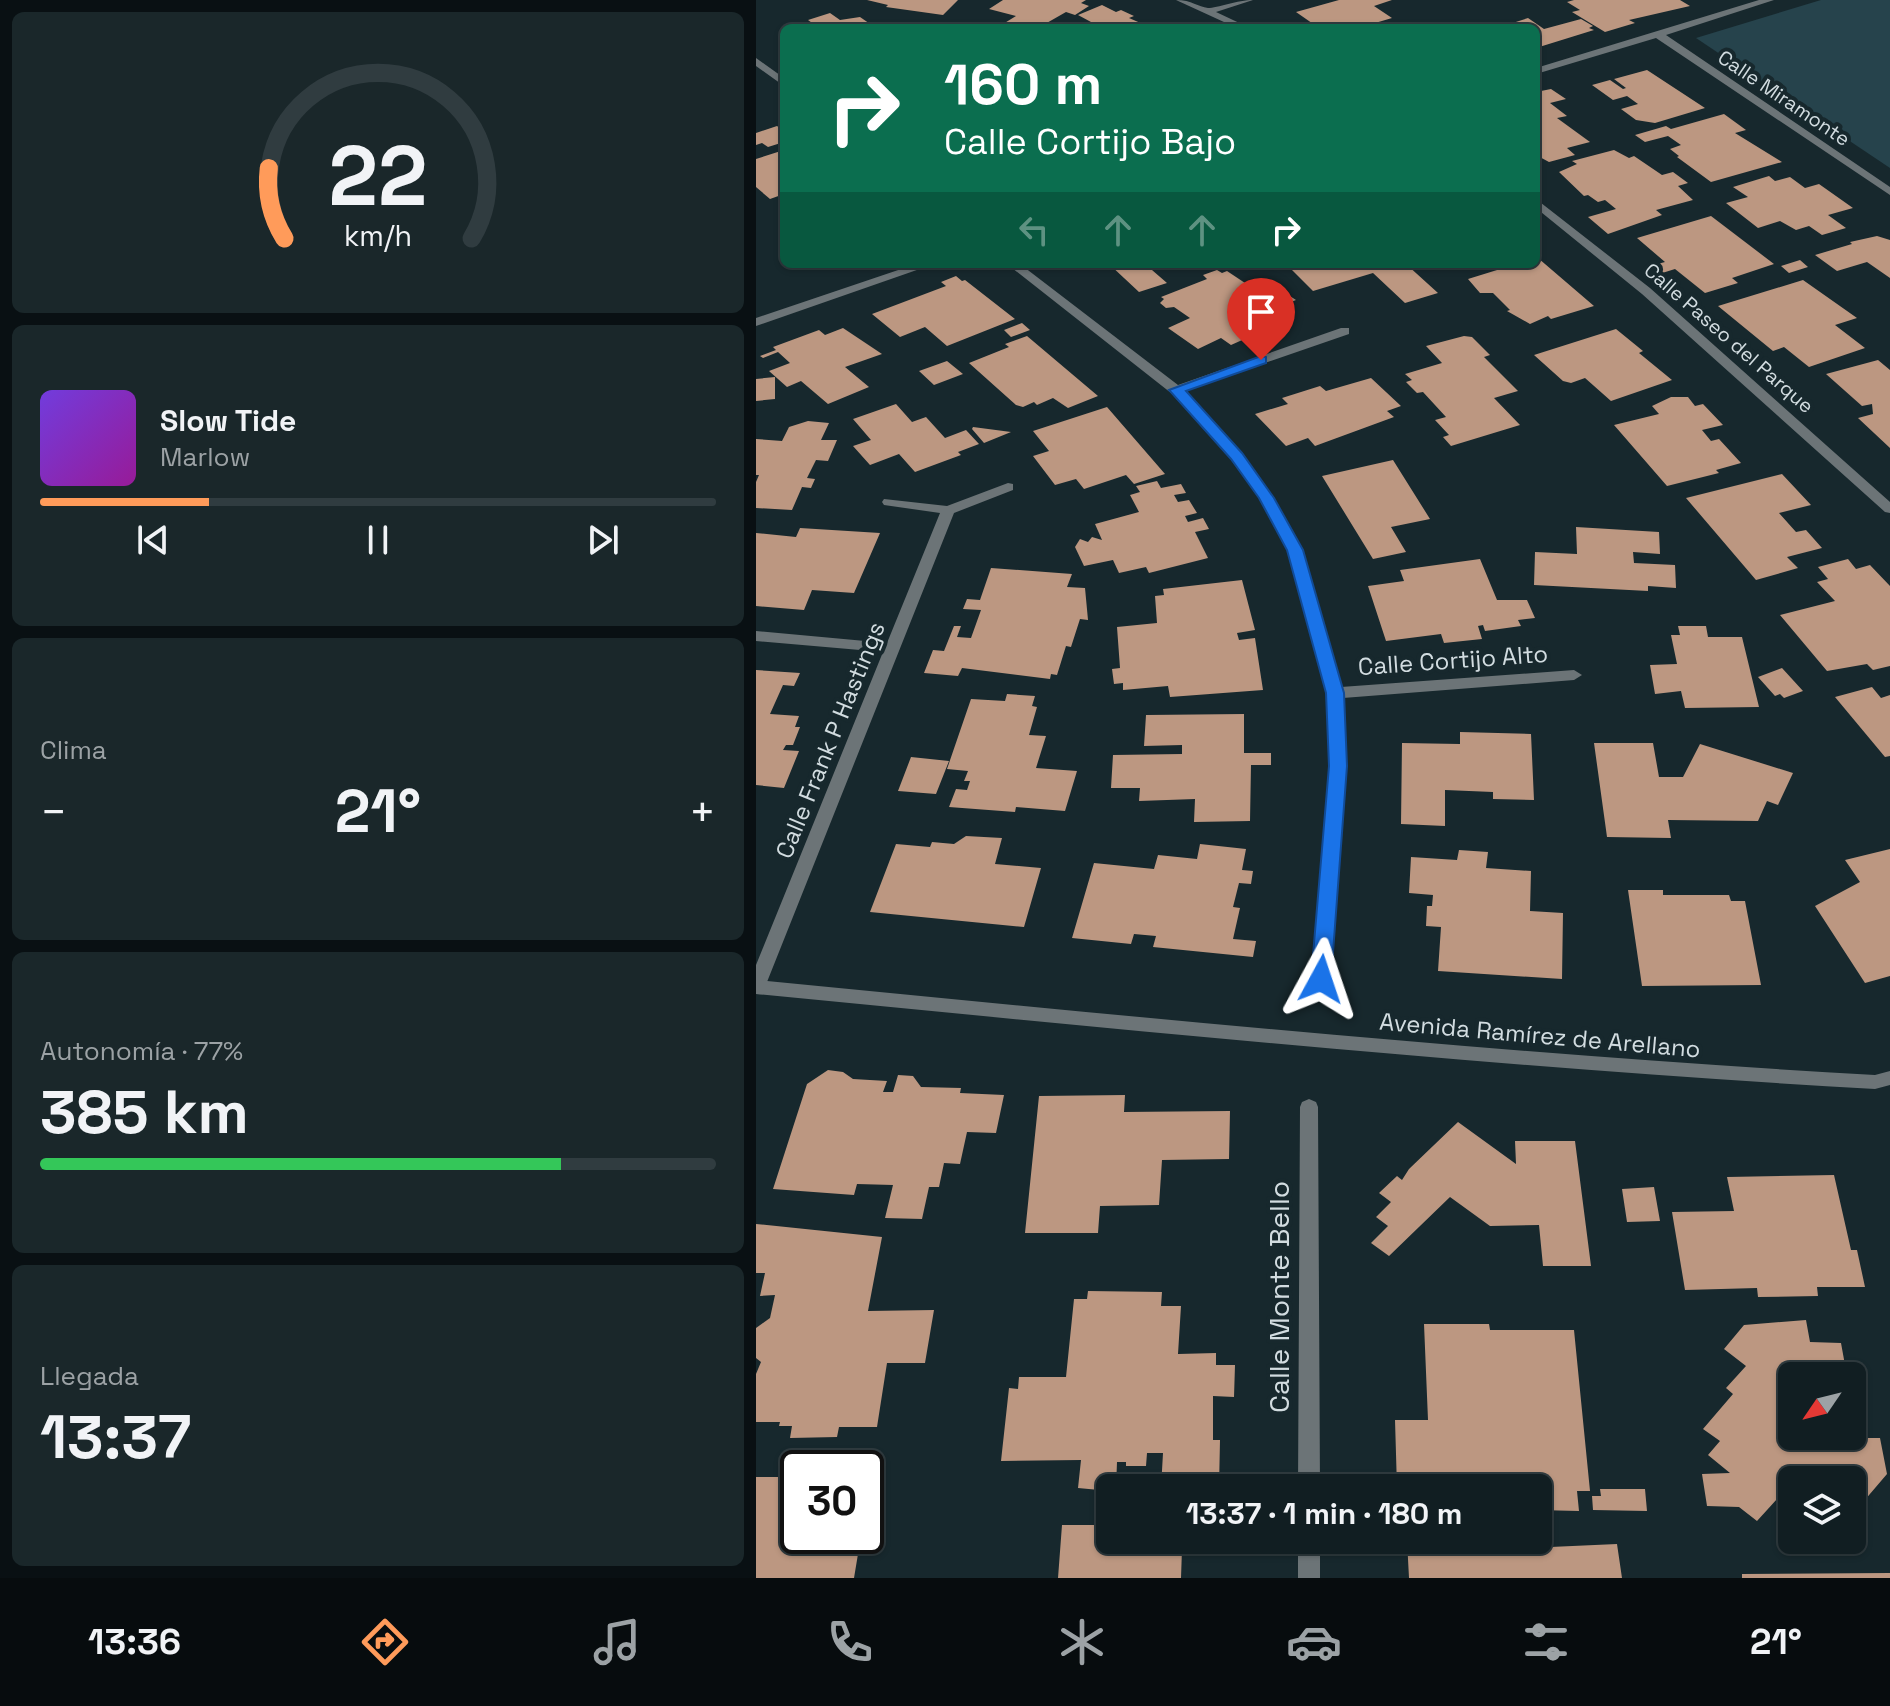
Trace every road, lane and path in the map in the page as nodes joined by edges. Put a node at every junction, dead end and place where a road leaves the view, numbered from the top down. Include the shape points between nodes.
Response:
1 (1181, 0) edge
2 (1248, 0) edge
3 (1769, 0) edge
4 (1207, 11) junction
5 (1236, 24) edge
6 (1658, 34) junction
7 (756, 61) edge
8 (1540, 70) edge
9 (780, 80) edge
10 (1890, 192) edge
11 (1540, 205) edge
12 (916, 268) edge
13 (1018, 268) edge
14 (756, 322) edge
15 (1345, 331) dead end
16 (1176, 390) junction
17 (1008, 487) dead end
18 (889, 502) dead end
19 (1890, 509) edge
20 (948, 510) junction
21 (756, 636) edge
22 (892, 648) junction
23 (1574, 675) dead end
24 (1335, 693) junction
25 (1321, 979) dead end
26 (756, 987) edge
27 (1890, 1078) edge
28 (1309, 1107) dead end
29 (1309, 1474) edge
30 (1309, 1554) edge
31 (1309, 1578) edge

1 - 4 street
2 - 4 street
3 - 6 street
4 - 5 street
6 - 8 street
6 - 10 street, Calle Miramonte
7 - 9 street
11 - 19 street, Calle Paseo del Parque via 1646,291
12 - 14 street
13 - 16 street
15 - 16 street
16 - 24 street via 1237,456 1295,550
17 - 20 street
18 - 20 street
20 - 22 street, Calle Frank P Hastings
21 - 22 street
22 - 26 street, Calle Frank P Hastings
23 - 24 street, Calle Cortijo Alto
24 - 25 street via 1338,766
26 - 27 street, Avenida Ramírez de Arellano via 1736,1076 1875,1082
28 - 29 street, Calle Monte Bello
30 - 31 street

